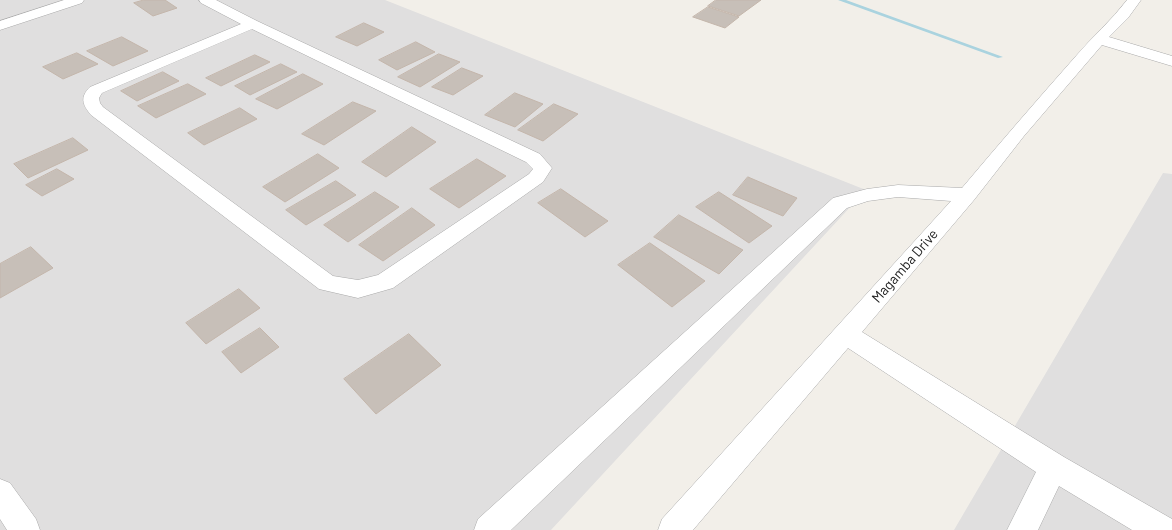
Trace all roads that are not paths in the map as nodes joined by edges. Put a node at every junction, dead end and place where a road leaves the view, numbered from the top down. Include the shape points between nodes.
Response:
1 (77, 0) edge
2 (206, 0) edge
3 (1134, 0) edge
4 (252, 24) junction
5 (0, 26) edge
6 (1099, 39) junction
7 (1172, 61) edge
8 (967, 195) junction
9 (846, 334) junction
10 (1054, 467) junction
11 (0, 493) edge
12 (25, 530) edge
13 (489, 530) edge
14 (673, 530) edge
15 (1022, 530) edge
16 (1161, 530) edge

1 - 5 street
2 - 4 street
3 - 6 street, Magamba Drive
4 - 4 street via 533,158 543,168 536,178 384,282 358,289 327,283 90,104 90,98 96,90
6 - 7 street
6 - 8 street, Magamba Drive
8 - 9 street, Magamba Drive
8 - 13 street via 898,191 867,195 840,203
9 - 10 street
9 - 14 street, Magamba Drive
10 - 15 street
10 - 16 street
11 - 12 street

